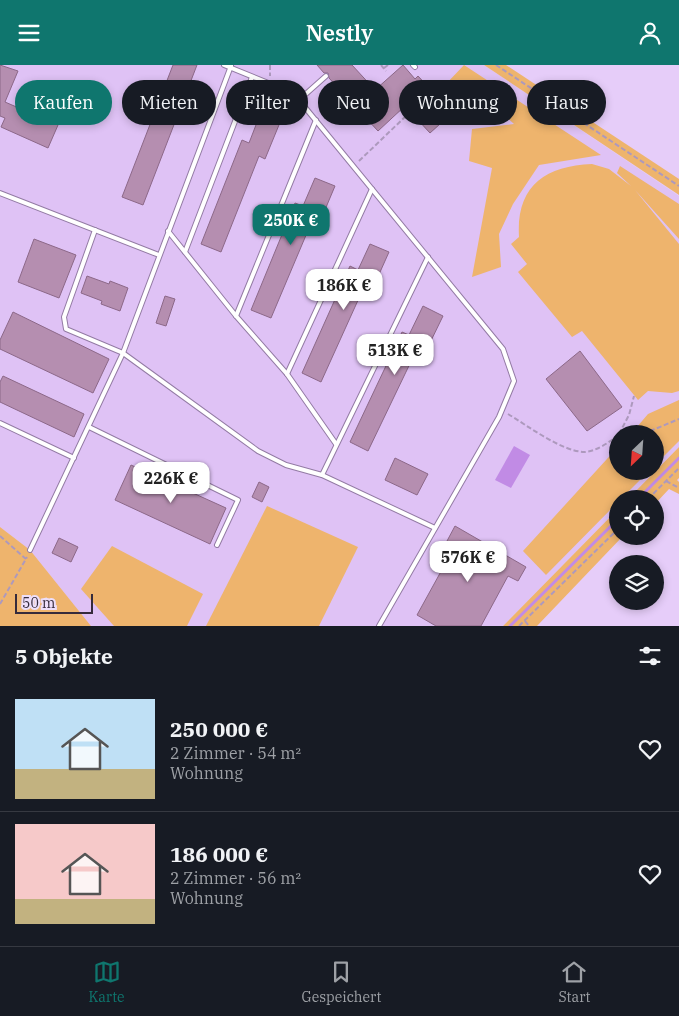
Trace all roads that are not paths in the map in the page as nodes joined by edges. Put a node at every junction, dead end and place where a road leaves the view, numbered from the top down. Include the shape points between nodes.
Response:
1 (224, 65) edge
2 (231, 66) edge
3 (326, 76) dead end
4 (252, 77) junction
5 (260, 80) edge
6 (308, 92) edge
7 (308, 111) edge
8 (316, 120) junction
9 (372, 189) junction
10 (0, 193) edge
11 (95, 230) junction
12 (168, 231) junction
13 (184, 252) junction
14 (159, 255) junction
15 (428, 257) junction
16 (236, 316) junction
17 (123, 353) junction
18 (287, 374) junction
19 (0, 423) edge
20 (89, 427) junction
21 (336, 444) junction
22 (74, 458) junction
23 (322, 475) junction
24 (435, 528) junction
25 (217, 545) dead end
26 (30, 550) road end
27 (379, 626) edge

1 - 2 lane
2 - 4 lane
2 - 12 lane
3 - 6 lane
4 - 5 lane
4 - 13 lane
7 - 8 lane
8 - 9 lane
8 - 16 lane
9 - 15 lane
9 - 18 lane
10 - 11 lane
11 - 14 lane
11 - 17 lane via 64,324 70,331
12 - 13 lane
12 - 14 lane
13 - 16 lane
14 - 17 lane
15 - 21 lane
15 - 24 lane via 503,349 514,381 502,411
16 - 18 lane
17 - 20 lane
17 - 23 lane via 258,451 286,465
18 - 21 lane
19 - 22 lane
20 - 22 lane
20 - 25 lane via 238,500
21 - 23 lane
22 - 26 lane
23 - 24 lane
24 - 27 lane

